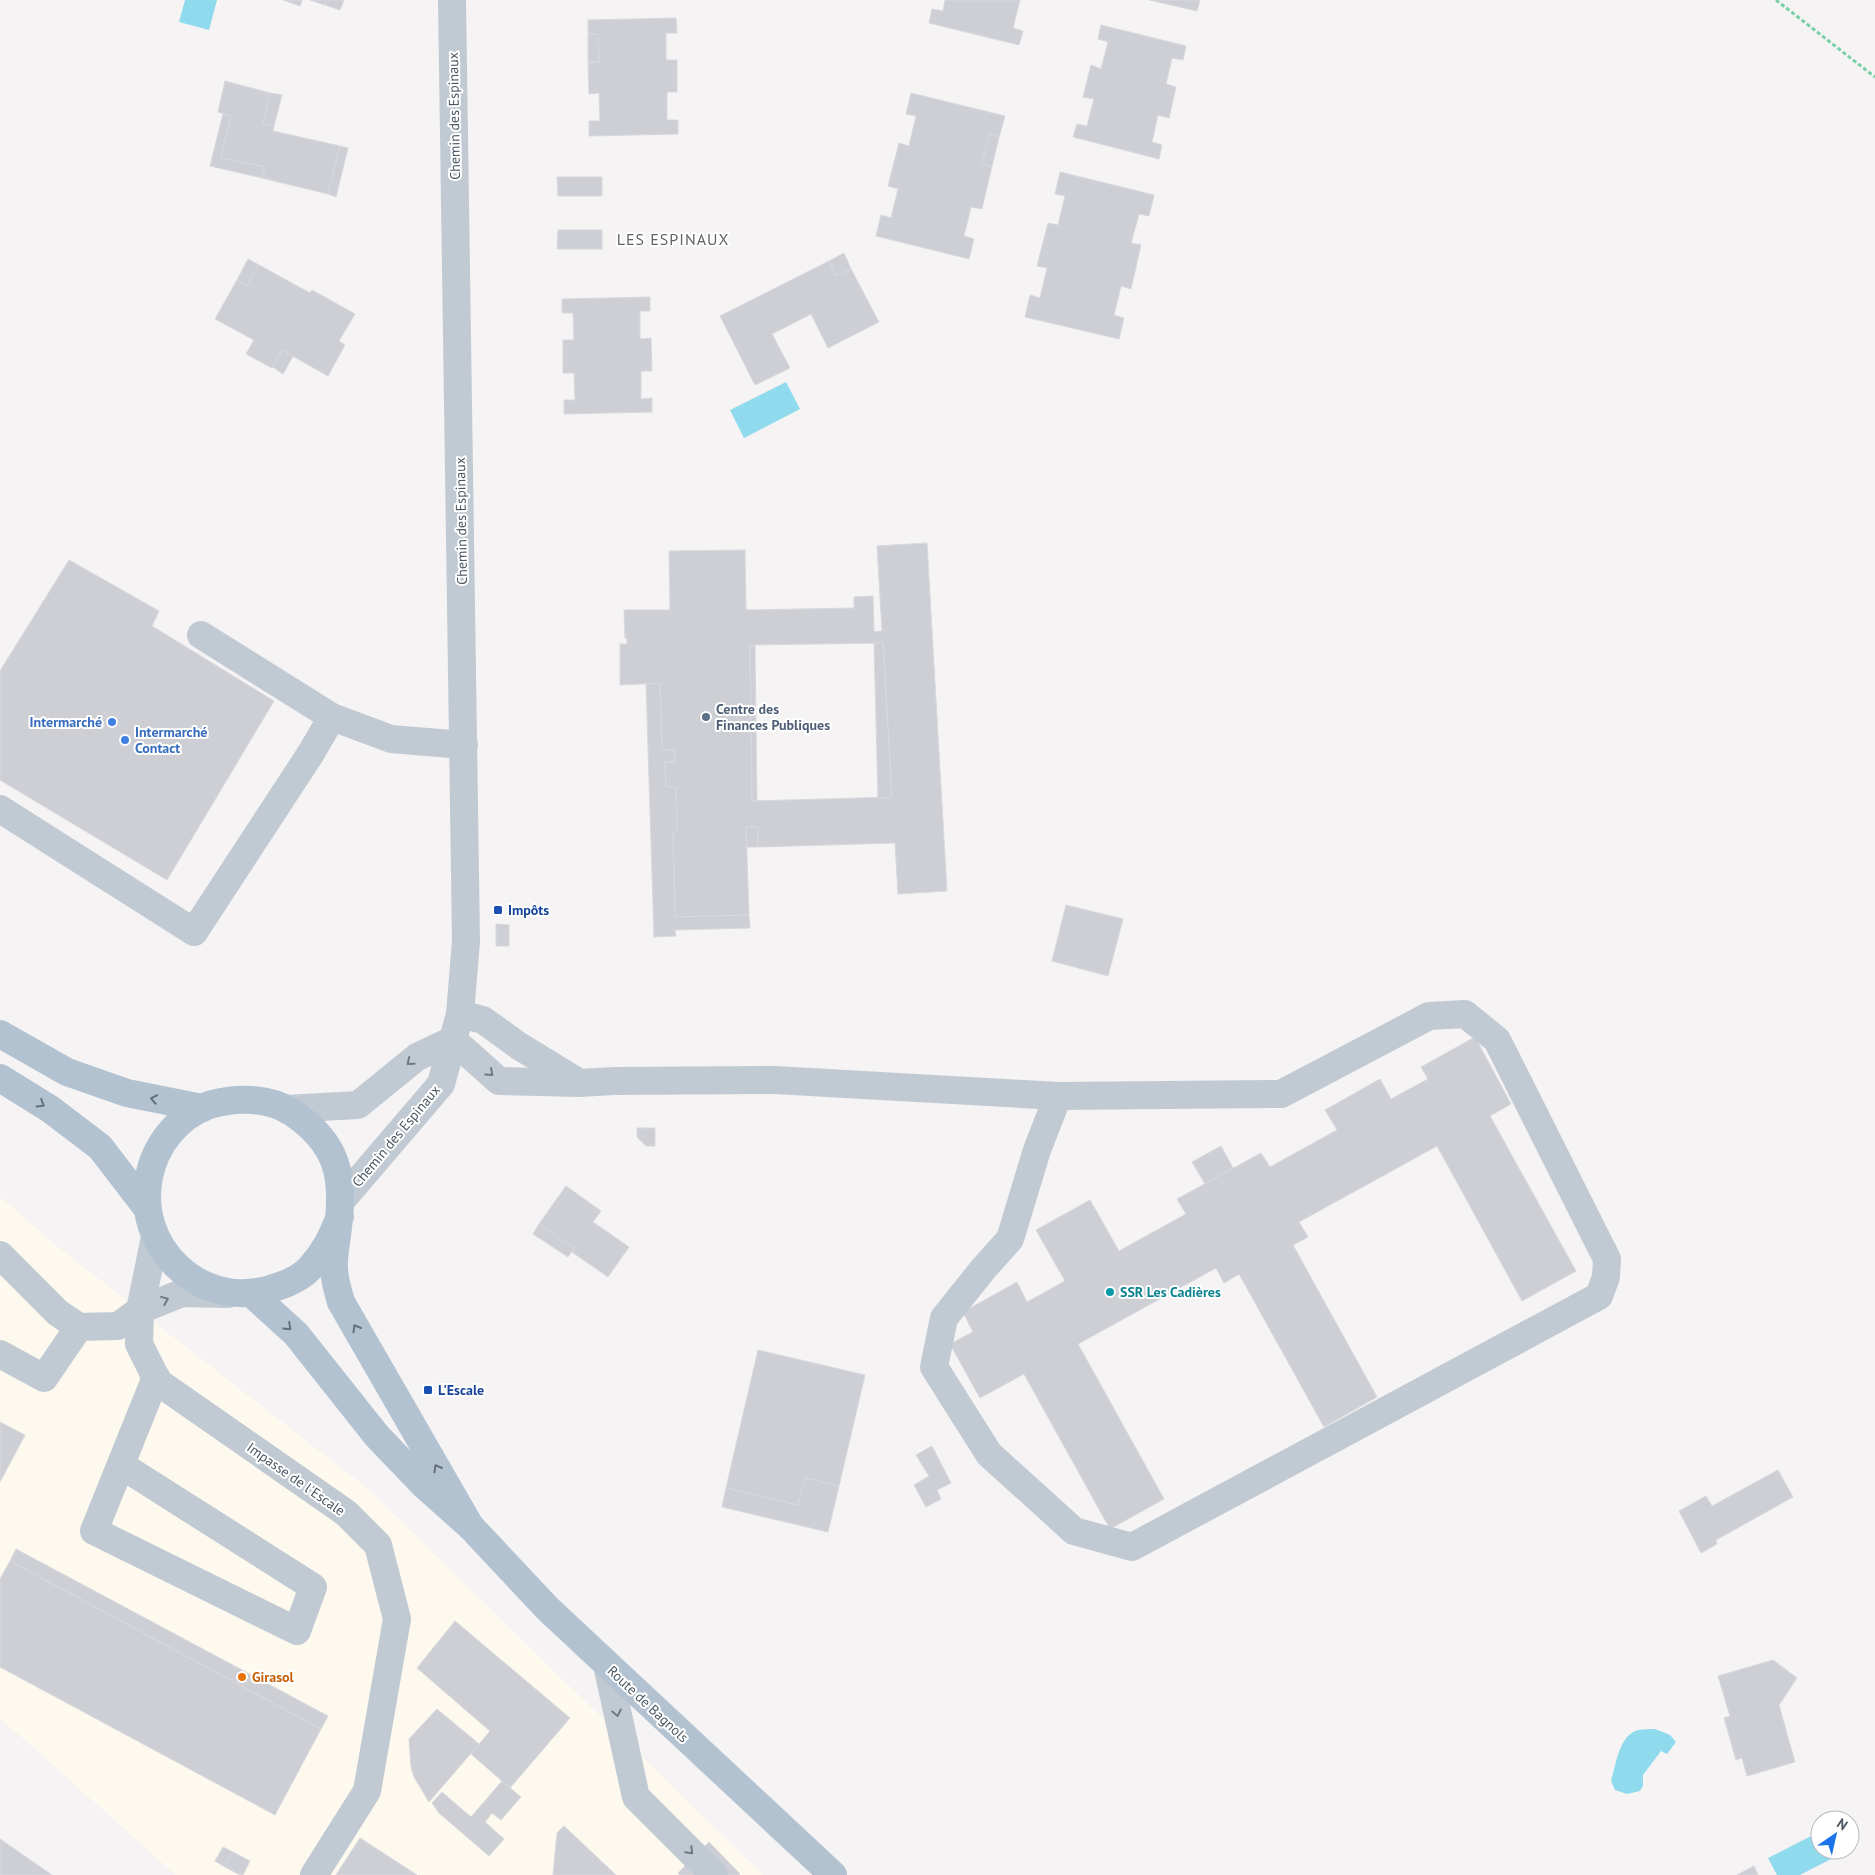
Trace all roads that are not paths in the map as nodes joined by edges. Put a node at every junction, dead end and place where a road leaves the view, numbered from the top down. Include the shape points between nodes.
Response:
1 (452, 0) edge
2 (201, 634) dead end
3 (332, 717) junction
4 (464, 745) junction
5 (0, 809) edge
6 (460, 1014) junction
7 (0, 1034) edge
8 (453, 1040) junction
9 (0, 1078) edge
10 (579, 1083) junction
11 (1058, 1096) junction
12 (202, 1108) junction
13 (286, 1109) junction
14 (147, 1208) junction
15 (341, 1209) junction
16 (155, 1237) junction
17 (0, 1255) edge
18 (248, 1294) junction
19 (140, 1310) junction
20 (79, 1327) junction
21 (0, 1354) edge
22 (156, 1377) junction
23 (121, 1465) junction
24 (470, 1526) junction
25 (607, 1665) junction
26 (314, 1875) edge
27 (714, 1875) edge
28 (833, 1875) edge

1 - 4 street, Chemin des Espinaux
2 - 3 street
3 - 4 street via 390,738
3 - 5 street via 194,932
4 - 6 street, Chemin des Espinaux via 466,941
6 - 8 street, Chemin des Espinaux
6 - 10 street via 483,1020
12 -> 7 main road via 127,1093 68,1072
8 -> 10 street via 499,1081
8 -> 13 street via 417,1057 358,1105
8 - 15 street, Chemin des Espinaux via 442,1084
9 -> 14 main road via 50,1109 100,1147
10 - 11 street via 775,1080
11 - 11 street via 1037,1150 1010,1239 944,1318 934,1367 989,1454 1074,1531 1132,1547 1599,1296 1606,1277 1607,1259 1497,1040 1466,1014 1429,1016 1281,1094
12 - 13 main road via 222,1101 244,1099 266,1101
12 - 14 main road via 180,1123 158,1149 146,1188
13 - 15 main road via 310,1124 328,1147 339,1173
14 - 16 main road
15 - 18 main road via 328,1245 309,1270 283,1286
24 -> 15 main road via 340,1302 334,1268
16 - 18 main road via 170,1260 190,1278 216,1290
16 - 19 street, Impasse de l'Escale
17 - 20 street via 58,1313
19 -> 18 street via 182,1293
18 -> 24 main road via 296,1334 377,1436 424,1485
19 - 20 street via 118,1326
19 - 22 street, Impasse de l'Escale via 140,1344
20 - 21 street via 44,1378
22 - 23 street
22 - 26 street, Impasse de l'Escale via 158,1382 346,1512 378,1545 396,1619 367,1791
23 - 23 street via 94,1531 297,1631 313,1587
24 - 25 main road, Route de Bagnols via 548,1609
25 -> 27 street via 636,1797
25 - 28 main road, Route de Bagnols

